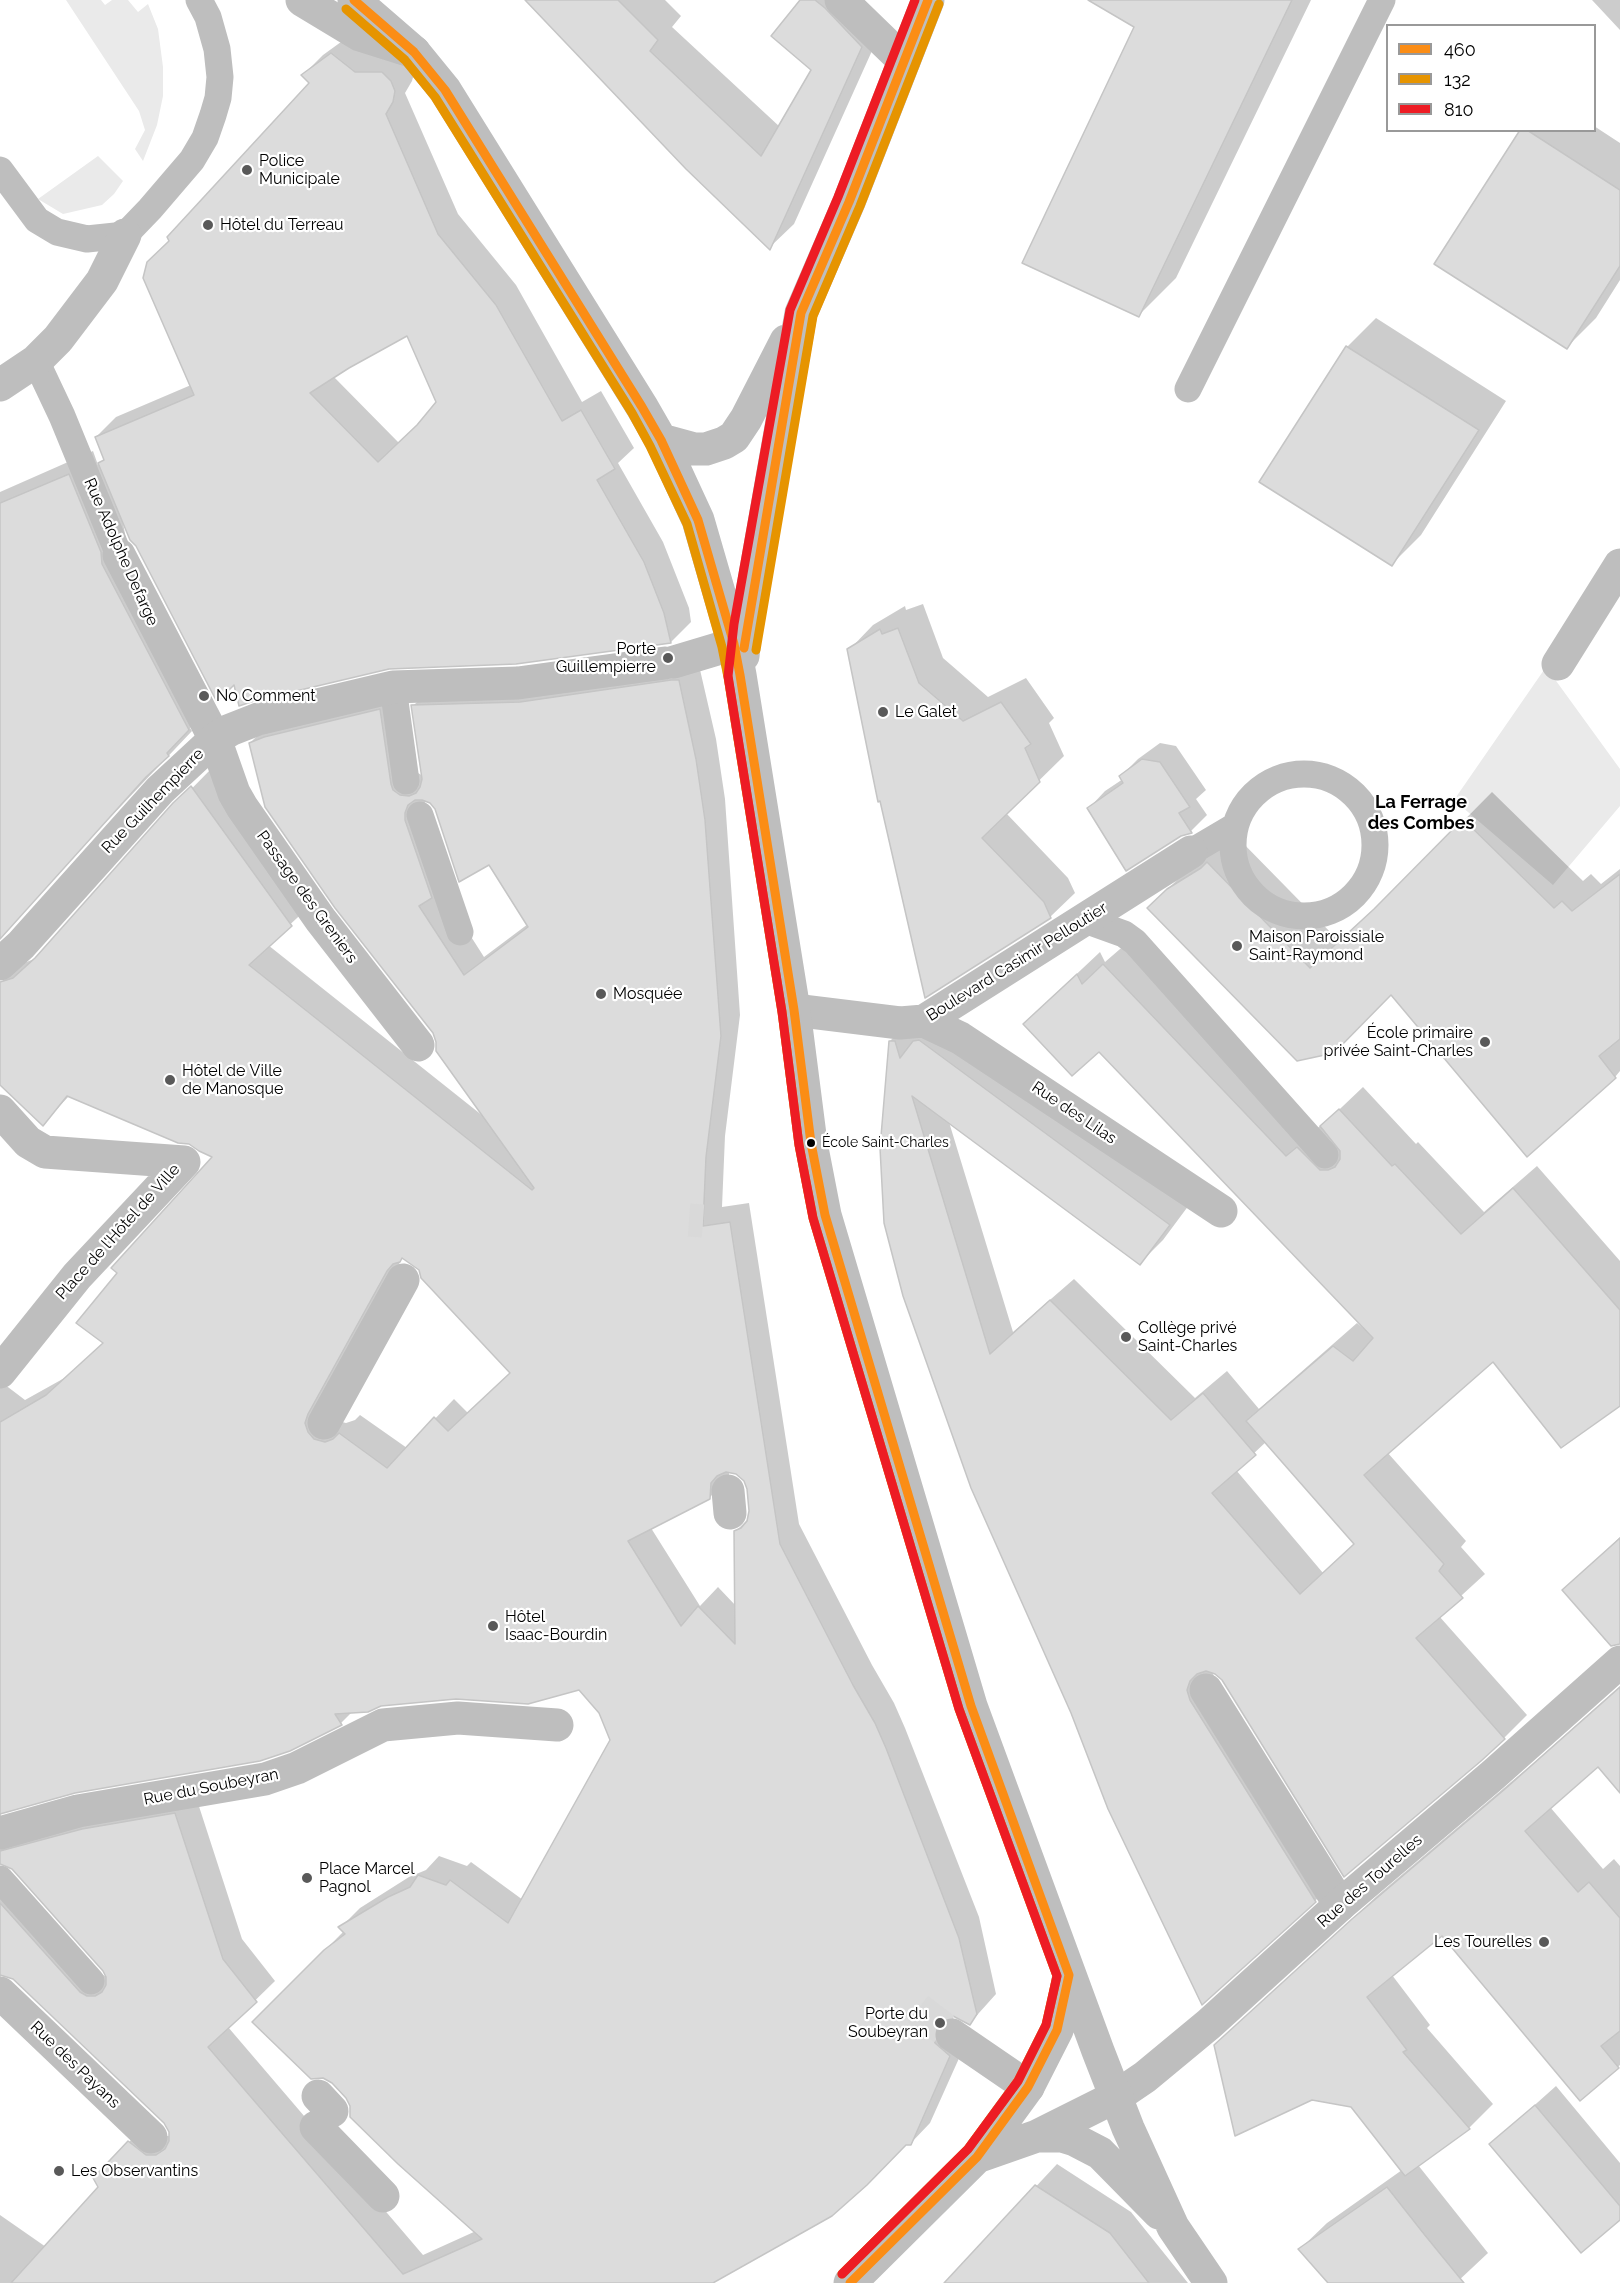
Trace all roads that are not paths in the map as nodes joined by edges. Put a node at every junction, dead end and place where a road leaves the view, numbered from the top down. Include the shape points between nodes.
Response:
1 (199, 0) edge
2 (302, 0) edge
3 (354, 0) edge
4 (841, 0) edge
5 (928, 0) edge
6 (1382, 0) edge
7 (414, 52) junction
8 (904, 61) junction
9 (0, 170) edge
10 (125, 235) junction
11 (801, 313) junction
12 (36, 360) junction
13 (0, 385) edge
14 (1188, 389) dead end
15 (661, 440) junction
16 (698, 520) junction
17 (119, 555) joint
18 (1620, 565) edge
19 (756, 572) junction
20 (734, 644) junction
21 (1558, 664) dead end
22 (740, 675) junction
23 (393, 687) junction
24 (214, 739) junction
25 (406, 781) dead end
26 (420, 815) dead end
27 (1235, 826) junction
28 (1191, 852) joint
29 (1085, 920) junction
30 (460, 932) dead end
31 (0, 964) edge
32 (794, 1010) junction
33 (924, 1021) junction
34 (418, 1046) dead end
35 (0, 1111) edge
36 (1325, 1155) dead end
37 (1221, 1211) dead end
38 (402, 1280) dead end
39 (0, 1372) edge
40 (324, 1423) dead end
41 (1620, 1662) edge
42 (1206, 1690) dead end
43 (557, 1725) dead end
44 (0, 1833) edge
45 (0, 1879) edge
46 (1340, 1905) junction
47 (1069, 1975) junction
48 (91, 1981) dead end
49 (0, 1993) edge
50 (952, 2035) tunnel mouth
51 (1028, 2087) junction
52 (1117, 2096) junction
53 (322, 2112) dead end
54 (1037, 2136) junction
55 (151, 2137) dead end
56 (977, 2157) junction
57 (383, 2196) dead end
58 (1173, 2227) junction
59 (850, 2283) edge
60 (1211, 2283) edge

1 - 10 lane via 217,49 220,77 213,116 192,160
2 - 7 street via 360,35
3 - 7 street
4 - 8 street
5 - 8 street
6 - 14 lane
7 - 15 street via 445,90
8 - 11 street
9 - 10 lane via 37,220 57,232 87,239
10 - 12 street via 102,281 58,339
11 - 15 street via 734,437 700,450
11 - 19 street
12 - 13 street
12 - 17 lane, Rue Adolphe Defarge
15 - 16 street
16 - 19 street
16 - 20 street
17 - 24 street, Rue Adolphe Defarge
18 - 21 street
19 - 22 street
20 - 22 street
20 - 23 street, Rue Guilhempierre via 670,663 518,683
22 - 32 street
23 - 24 street, Rue Guilhempierre via 258,719
23 - 25 lane
24 - 31 street, Rue Guilhempierre via 160,790
24 - 34 street, Passage des Greniers via 242,807
26 - 30 lane
27 - 27 lane via 1245,805 1261,788 1283,777 1306,774 1329,779 1350,791 1365,809 1374,832 1368,878 1335,910 1312,916 1289,915 1267,906 1249,892 1237,872 1232,849
27 - 28 lane
28 - 29 street, Boulevard Casimir Pelloutier
29 - 33 street, Boulevard Casimir Pelloutier
29 - 36 lane via 1135,942
32 - 33 street, Boulevard Casimir Pelloutier via 900,1023
32 - 47 street via 811,1143 825,1215 971,1706
33 - 37 street, Rue des Lilas via 960,1038
35 - 39 street, Place de l'Hôtel de Ville via 28,1142 45,1152 184,1162 76,1276
38 - 40 street
41 - 46 street, Rue des Tourelles
42 - 46 street
43 - 44 street, Rue du Soubeyran via 458,1718 383,1725 297,1768 265,1779 78,1811
45 - 48 lane
46 - 52 street, Rue des Tourelles via 1203,2030
47 - 51 street via 1057,2030
47 - 52 street
49 - 55 street, Rue des Payans
50 - 51 street
51 - 56 street
52 - 54 street, Rue des Tourelles
52 - 58 street
53 - 57 street
54 - 56 street
54 - 58 street via 1062,2136 1100,2153
56 - 59 street
58 - 60 street

